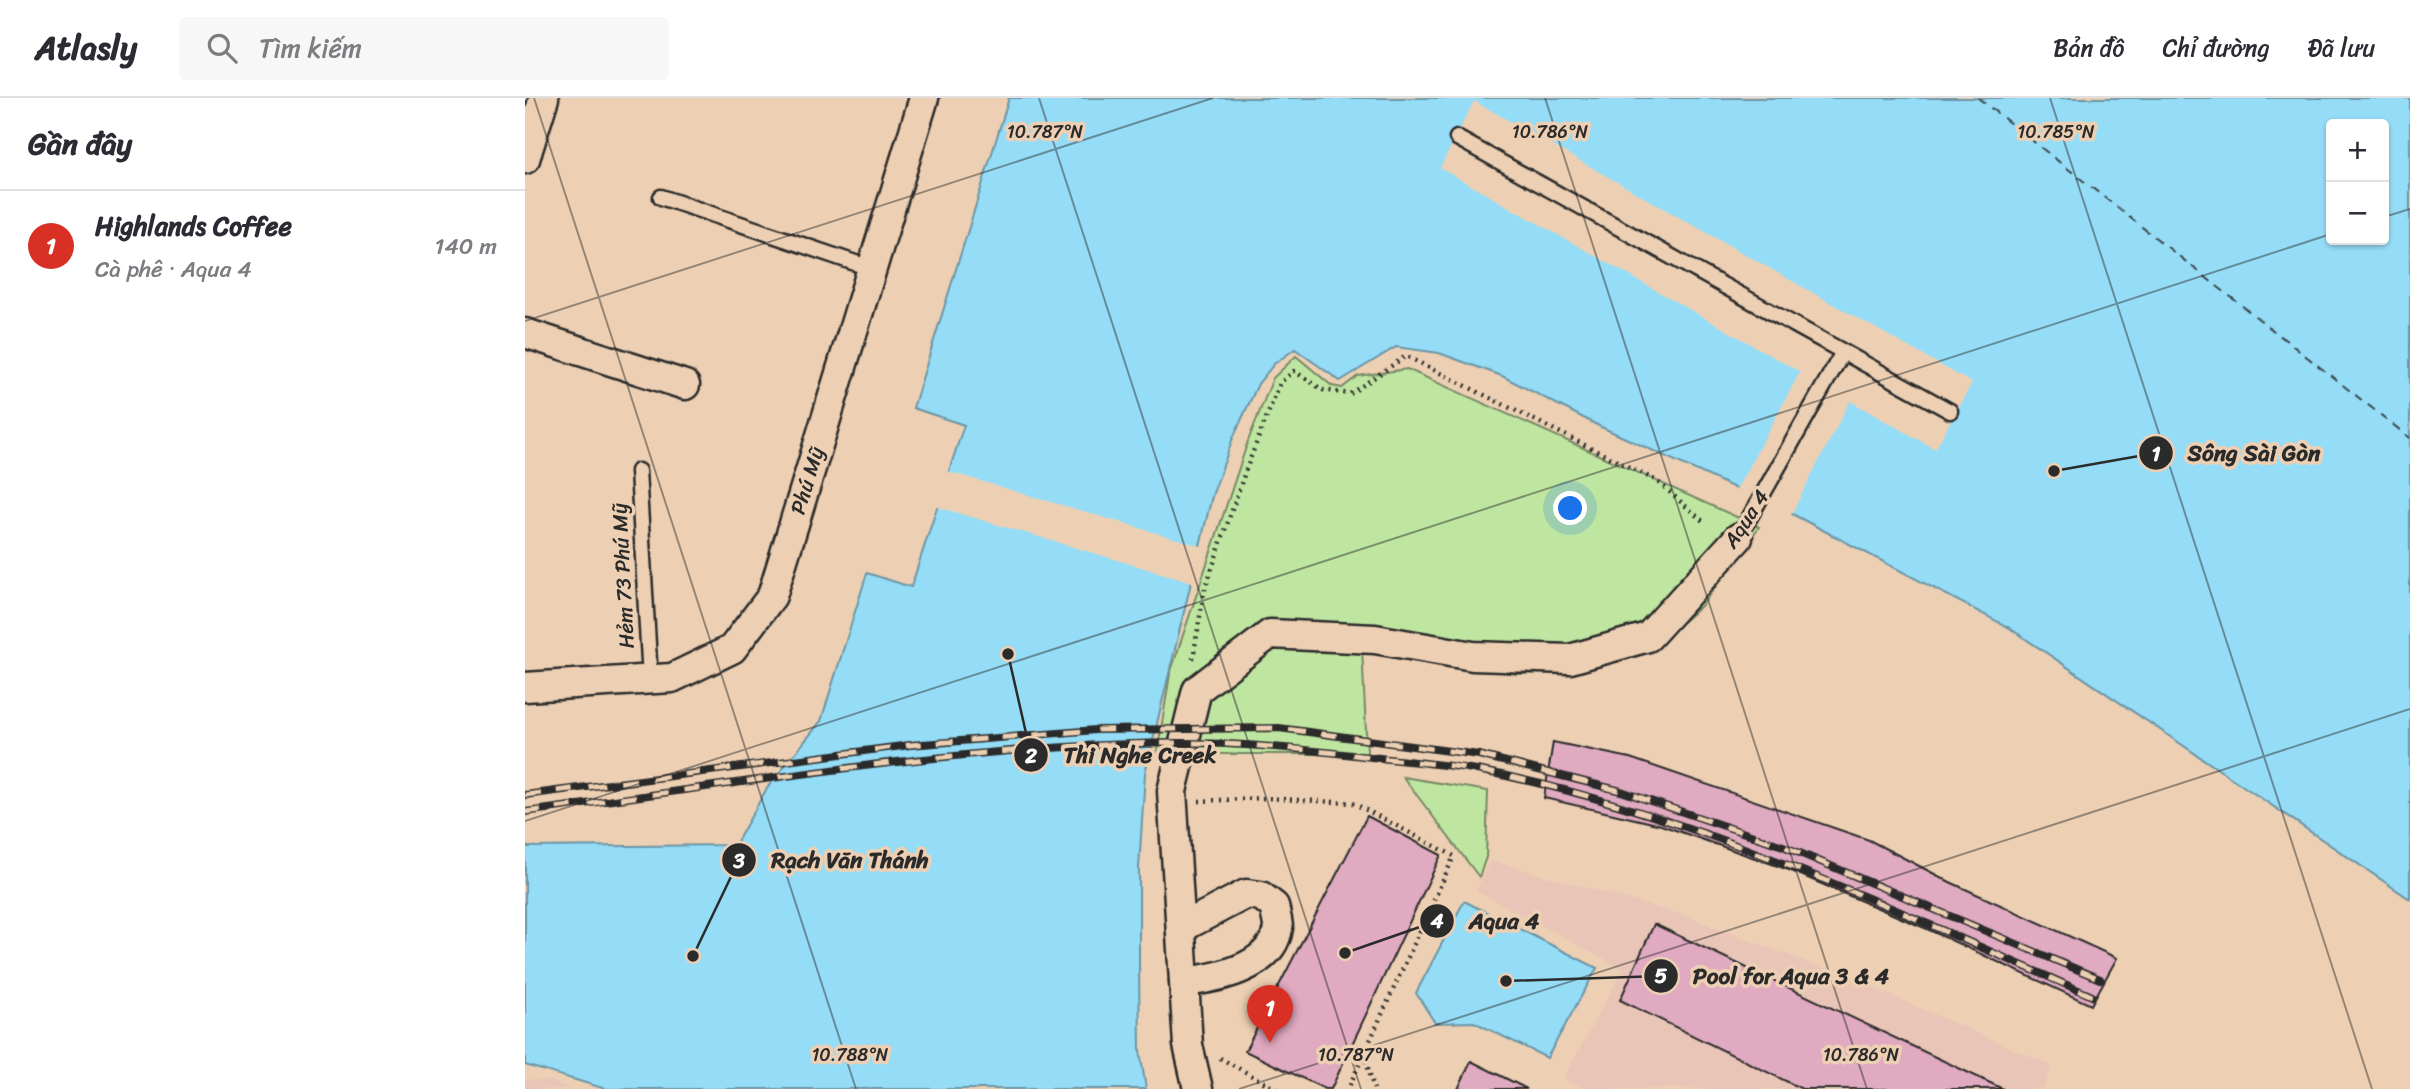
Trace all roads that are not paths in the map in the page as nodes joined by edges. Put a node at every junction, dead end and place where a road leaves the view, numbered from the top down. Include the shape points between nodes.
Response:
1 (924, 98) edge
2 (537, 101) edge
3 (1457, 138) dead end
4 (525, 159) edge
5 (661, 197) dead end
6 (870, 268) junction
7 (525, 333) edge
8 (1843, 352) junction
9 (685, 385) dead end
10 (1950, 411) dead end
11 (638, 471) dead end
12 (1738, 538) joint
13 (650, 679) junction
14 (525, 687) edge
15 (1181, 928) junction
16 (1184, 982) junction
17 (1198, 1089) edge

1 - 6 street, Phú Mỹ
2 - 4 street
3 - 8 lane
5 - 6 lane
6 - 13 street, Phú Mỹ via 772,596 732,649 672,678
7 - 9 street
8 - 10 lane
8 - 12 lane, Aqua 4
11 - 13 lane, Hẻm 73 Phú Mỹ
12 - 15 street, Aqua 4 via 1648,637 1570,659 1473,656 1375,639 1270,634 1197,690 1171,791
13 - 14 street, Phú Mỹ
15 - 16 street, Aqua 4
15 - 16 street via 1246,894 1261,896 1273,906 1278,927 1268,950 1255,963
16 - 17 street, Aqua 4 via 1188,1045

